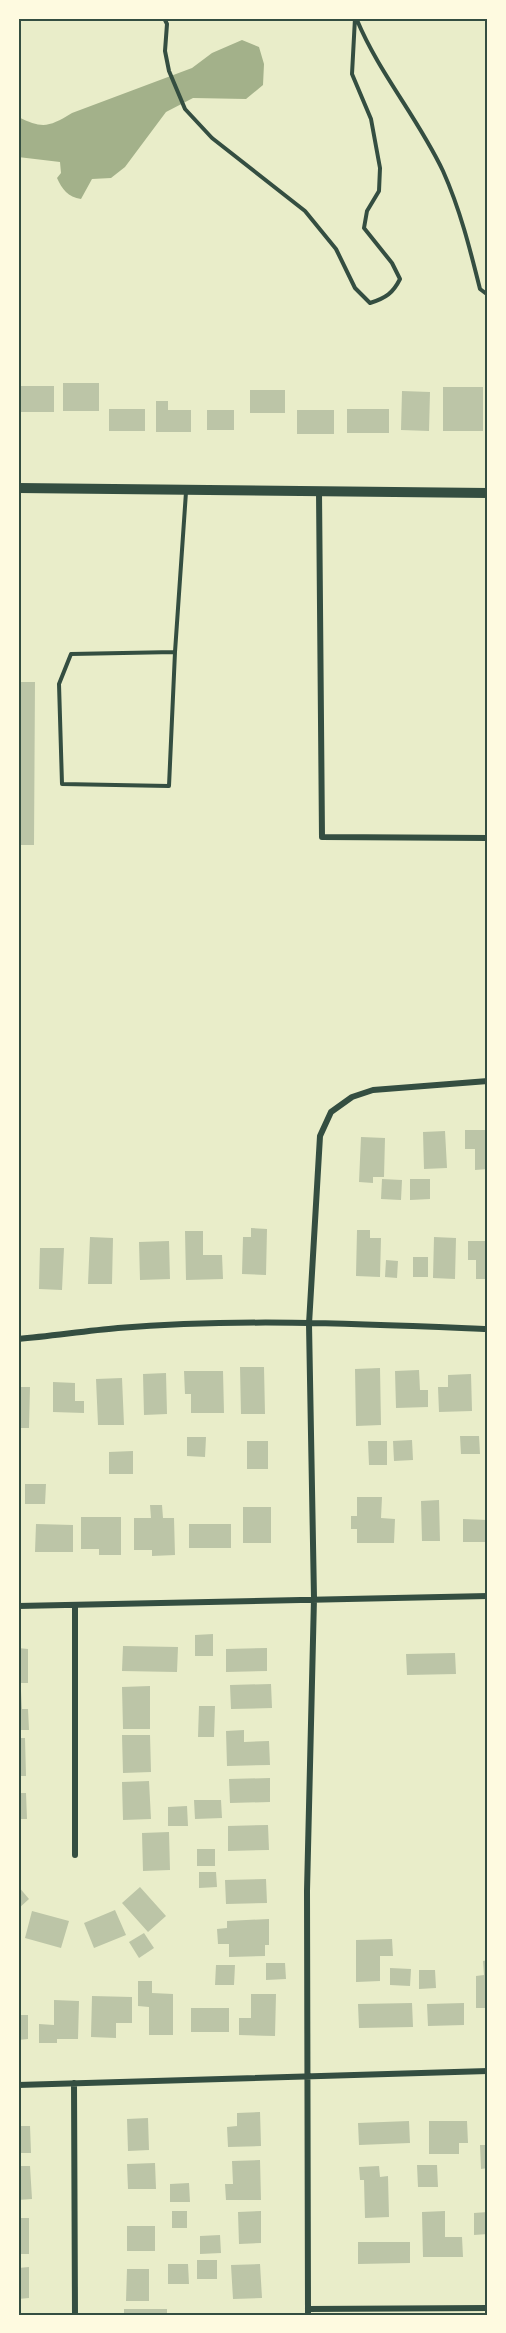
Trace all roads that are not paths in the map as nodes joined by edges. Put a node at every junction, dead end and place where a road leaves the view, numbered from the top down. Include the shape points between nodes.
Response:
1 (164, 18) edge
2 (356, 18) edge
3 (488, 295) edge
4 (18, 488) edge
5 (186, 490) junction
6 (319, 491) junction
7 (488, 493) edge
8 (175, 652) junction
9 (488, 838) edge
10 (488, 1081) edge
11 (309, 1324) junction
12 (488, 1329) edge
13 (18, 1339) edge
14 (488, 1596) edge
15 (314, 1598) junction
16 (75, 1605) junction
17 (18, 1606) edge
18 (75, 1855) dead end
19 (488, 2071) edge
20 (307, 2075) junction
21 (74, 2083) junction
22 (18, 2085) edge
23 (488, 2308) edge
24 (308, 2312) edge
25 (75, 2315) edge

1 - 2 lane via 169,71 185,109 212,138 304,211 336,249 355,288 370,303 385,298 400,279 364,228 366,212 379,192 380,168 371,119 352,74
2 - 3 lane via 442,170 464,226 480,289
4 - 5 main road
5 - 6 main road
5 - 8 lane
6 - 7 main road
6 - 9 street via 322,837
8 - 8 lane via 71,654 60,684 62,784 169,786
10 - 11 street via 373,1090 352,1097 332,1112 320,1136
11 - 12 street
11 - 13 street via 118,1328
11 - 15 street
14 - 15 street
15 - 16 street
15 - 20 street
16 - 17 street
16 - 18 street
19 - 20 street
20 - 21 street
20 - 24 street
21 - 22 street
21 - 25 street
23 - 24 street

